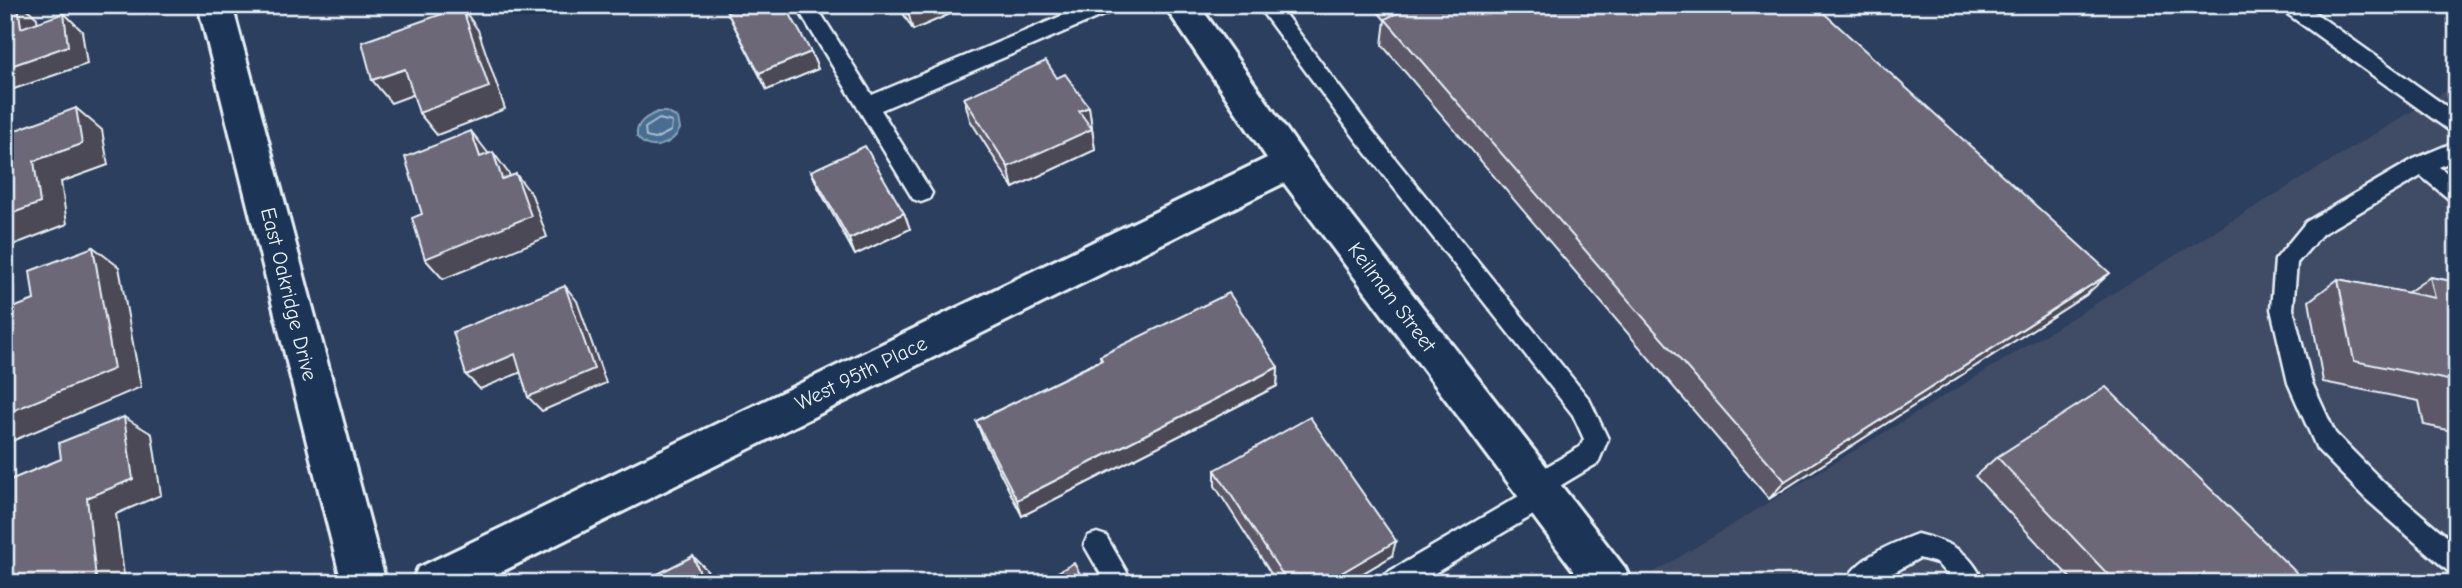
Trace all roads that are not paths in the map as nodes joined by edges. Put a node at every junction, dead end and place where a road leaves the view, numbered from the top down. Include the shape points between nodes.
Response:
1 (215, 5) edge
2 (1108, 5) edge
3 (1181, 5) edge
4 (1266, 5) edge
5 (2289, 5) edge
6 (811, 14) dead end
7 (868, 106) junction
8 (2457, 125) edge
9 (2457, 149) edge
10 (1290, 163) junction
11 (2422, 165) junction
12 (921, 193) dead end
13 (2457, 193) edge
14 (1540, 491) junction
15 (1097, 545) dead end
16 (2457, 562) edge
17 (364, 583) edge
18 (433, 583) edge
19 (1120, 583) edge
20 (1394, 583) edge
21 (1609, 583) edge
22 (1858, 583) edge
23 (1971, 583) edge

1 - 17 street, East Oakridge Drive
2 - 7 lane
3 - 10 street, Keilman Street
4 - 14 lane via 1581,407 1596,439 1588,455
5 - 8 lane
6 - 7 lane
7 - 12 lane
9 - 11 lane
10 - 14 street, Keilman Street
10 - 18 street, West 95th Place
11 - 13 lane
11 - 16 lane via 2315,228 2286,260 2282,309 2300,383 2326,441
14 - 20 lane
14 - 21 street, Keilman Street
15 - 19 lane
22 - 23 lane via 1917,546 1945,553

